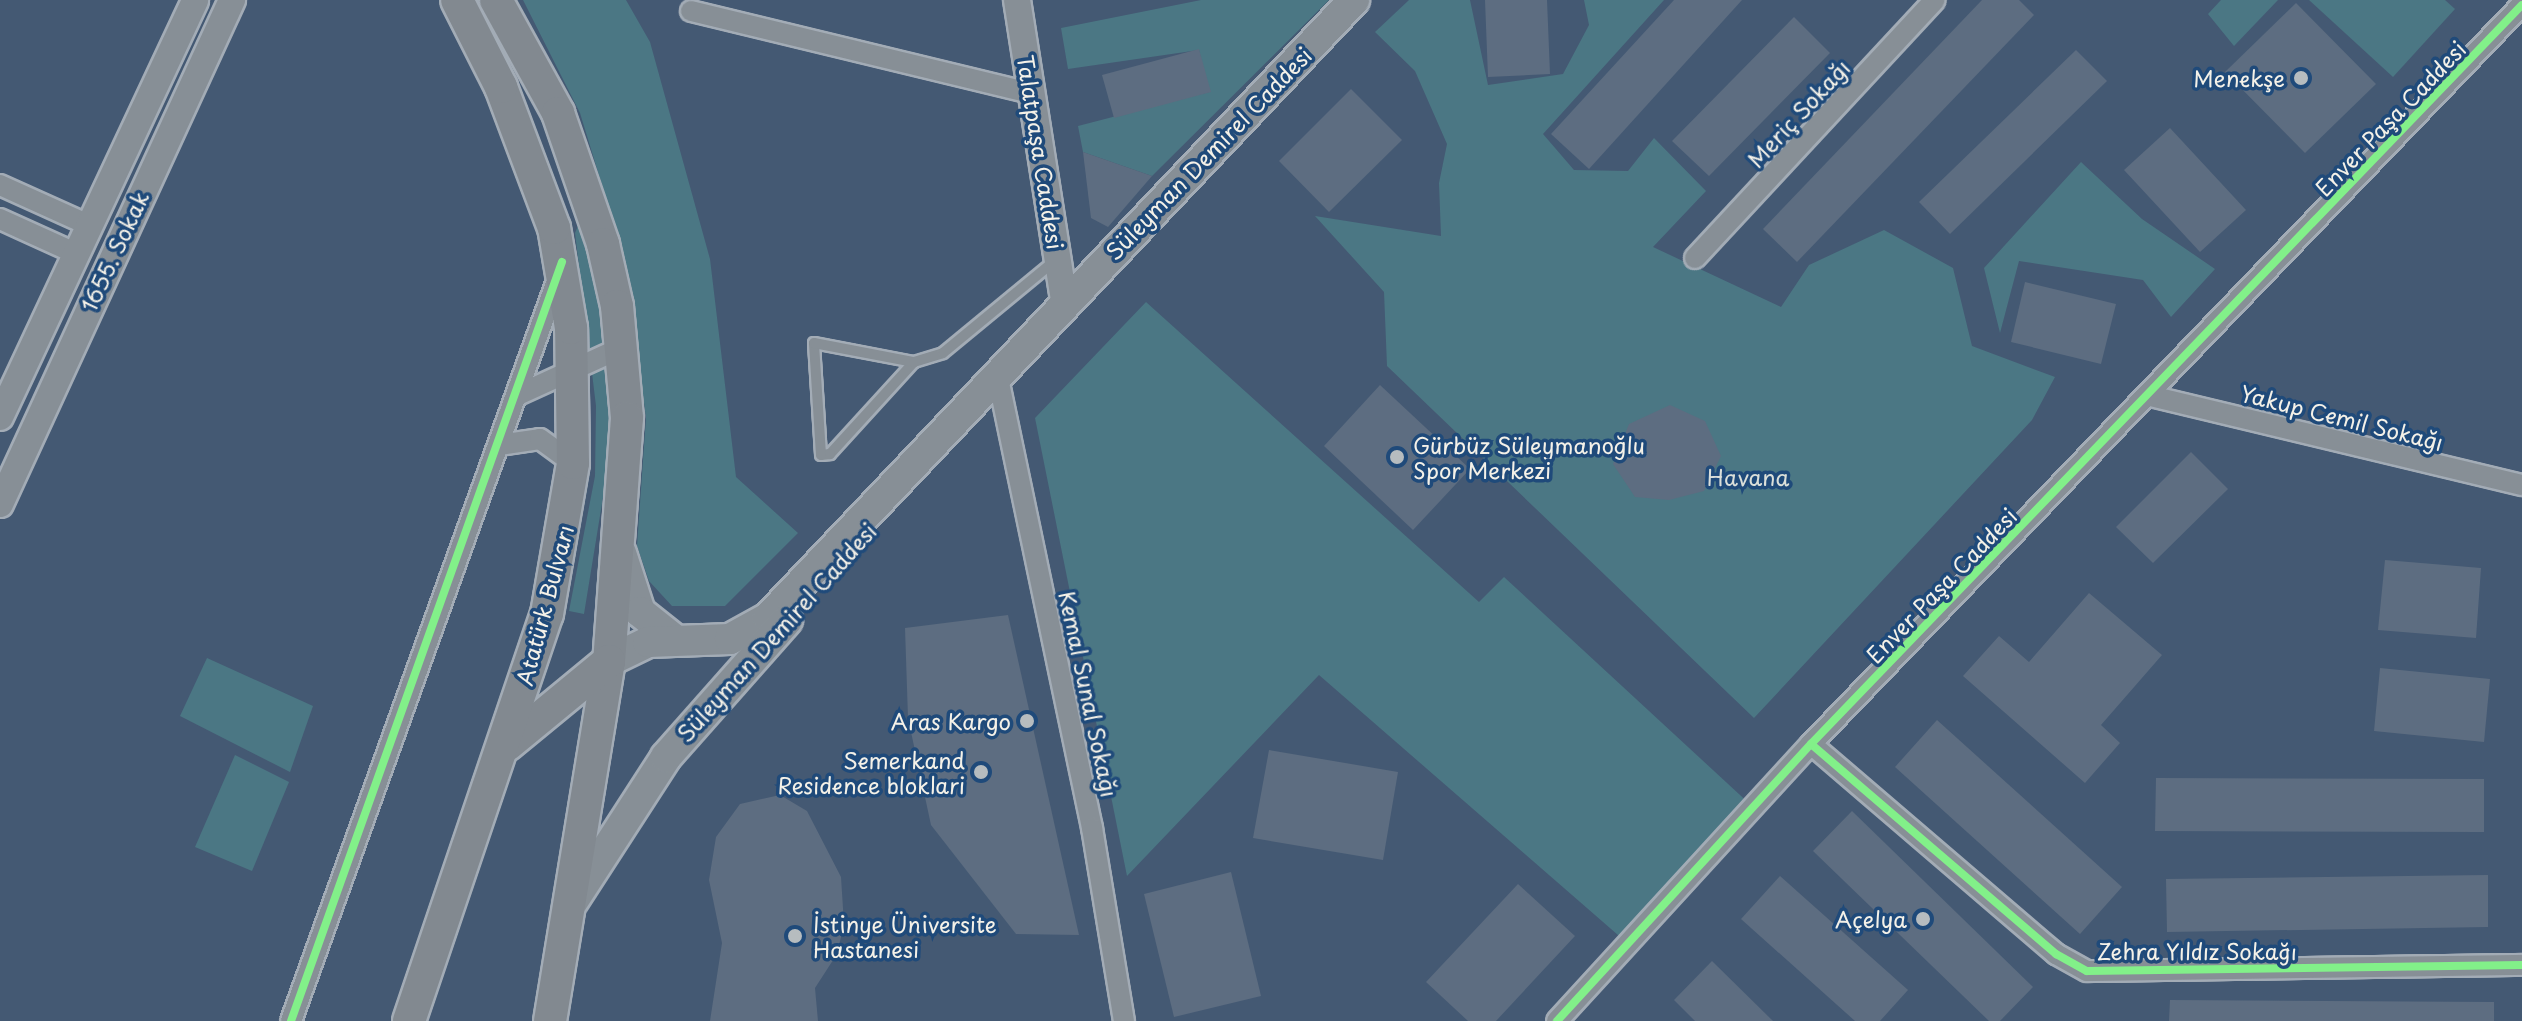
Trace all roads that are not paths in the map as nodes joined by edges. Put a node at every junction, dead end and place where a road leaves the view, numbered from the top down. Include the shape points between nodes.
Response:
1 (195, 0) edge
2 (232, 0) edge
3 (457, 0) edge
4 (496, 0) edge
5 (1017, 0) edge
6 (1354, 0) edge
7 (1935, 0) edge
8 (2522, 5) edge
9 (691, 11) dead end
10 (1031, 93) junction
11 (0, 185) edge
12 (0, 219) edge
13 (91, 226) junction
14 (119, 238) junction
15 (77, 254) junction
16 (1695, 258) dead end
17 (1058, 259) junction
18 (562, 262) junction
19 (106, 267) junction
20 (1065, 305) junction
21 (623, 347) junction
22 (914, 362) junction
23 (574, 369) junction
24 (998, 378) junction
25 (518, 395) junction
26 (2151, 396) junction
27 (0, 417) edge
28 (499, 445) junction
29 (573, 463) junction
30 (2522, 485) edge
31 (0, 504) edge
32 (620, 547) junction
33 (674, 639) junction
34 (609, 661) junction
35 (1811, 744) junction
36 (504, 748) junction
37 (573, 901) junction
38 (2522, 965) edge
39 (291, 1021) edge
40 (409, 1021) edge
41 (550, 1021) edge
42 (1124, 1021) edge
43 (1557, 1021) edge

1 - 13 street, 1655. Sokak
2 - 14 street, 1655. Sokak
3 - 18 main road, Atatürk Bulvarı via 528,151
4 - 21 main road via 558,113 612,276
5 - 10 street, Talatpaşa Caddesi
6 - 20 main road, Süleyman Demirel Caddesi
7 - 16 street, Meriç Sokağı
8 - 26 street, Enver Paşa Caddesi
9 - 10 street
10 - 17 street, Talatpaşa Caddesi
11 - 13 street
12 - 15 street
13 - 14 street
13 - 15 street, 1655. Sokak
14 - 19 street, 1655. Sokak
15 - 19 street
15 - 27 street, 1655. Sokak
17 - 20 street, Talatpaşa Caddesi
17 - 22 lane via 960,343
18 - 23 main road, Atatürk Bulvarı
18 - 25 street
19 - 31 street, 1655. Sokak
20 - 24 main road, Süleyman Demirel Caddesi
21 - 23 street
21 - 32 main road
22 - 22 lane via 814,343 822,456 830,454
23 - 25 street
23 - 29 main road, Atatürk Bulvarı
24 - 33 main road, Süleyman Demirel Caddesi via 768,618 730,639
24 - 37 main road, Süleyman Demirel Caddesi via 692,725 634,800
24 - 42 street, Kemal Sunal Sokağı via 1092,828
25 - 28 street
26 - 30 street, Yakup Cemil Sokağı
26 - 35 street, Enver Paşa Caddesi
28 - 29 street via 540,439
28 - 39 street
29 - 36 main road, Atatürk Bulvarı via 556,576
32 - 33 main road via 640,612
32 - 34 main road
33 - 34 main road, Süleyman Demirel Caddesi
34 - 36 main road
34 - 37 main road
35 - 38 street, Zehra Yıldız Sokağı via 2056,954 2087,971
35 - 43 street, Enver Paşa Caddesi
36 - 40 main road, Atatürk Bulvarı
37 - 41 main road

